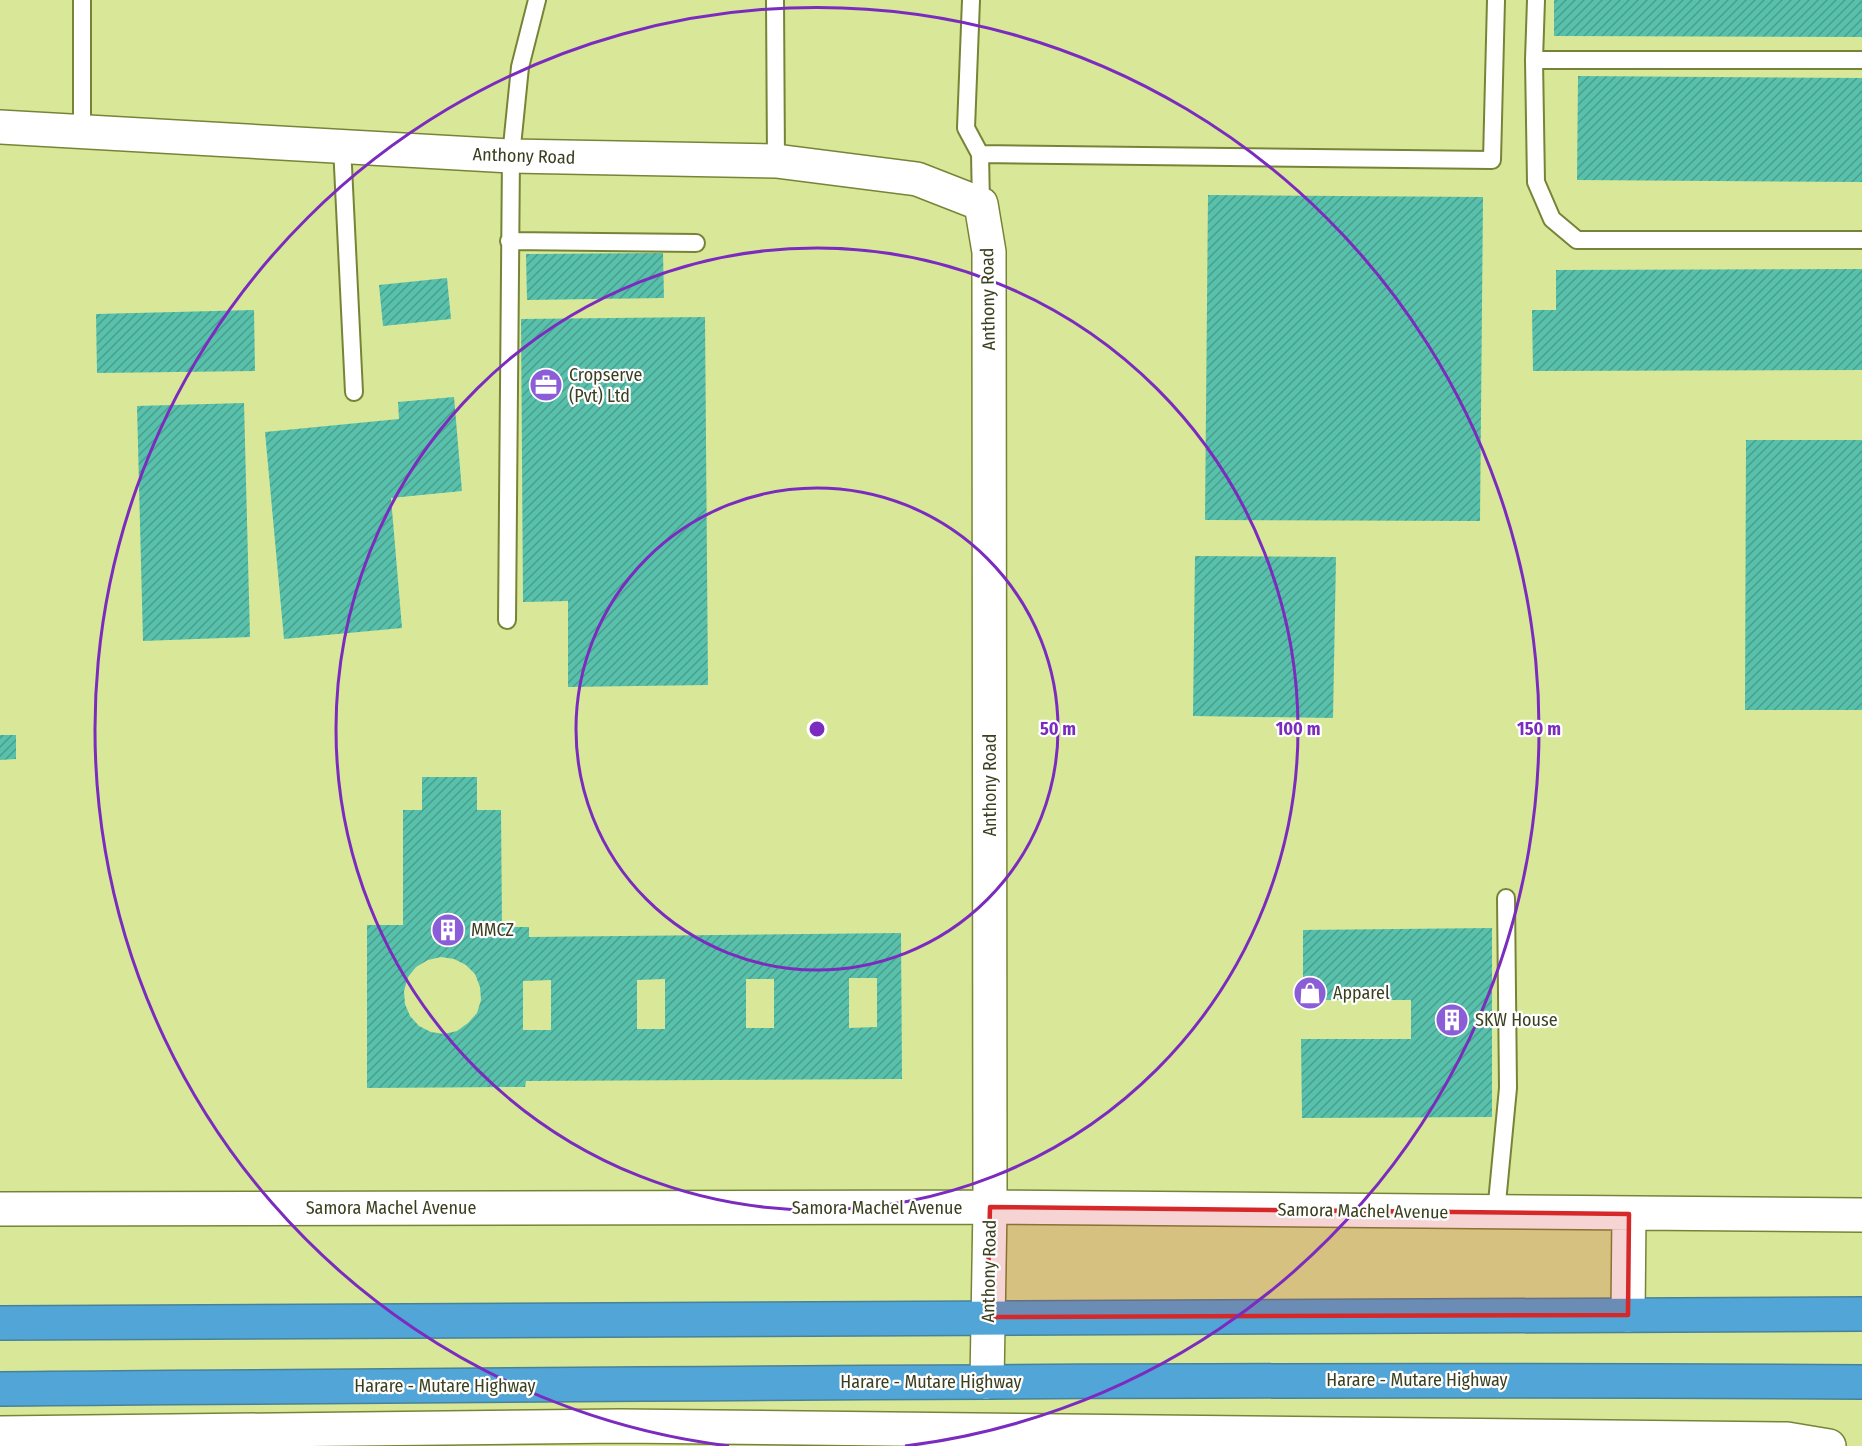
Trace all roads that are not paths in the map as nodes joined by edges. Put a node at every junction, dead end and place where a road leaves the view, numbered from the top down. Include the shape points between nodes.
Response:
1 (82, 0) edge
2 (537, 0) edge
3 (775, 0) edge
4 (971, 0) edge
5 (1496, 0) edge
6 (1536, 0) edge
7 (1534, 60) junction
8 (1862, 60) edge
9 (0, 127) edge
10 (82, 131) junction
11 (342, 146) junction
12 (980, 154) junction
13 (511, 156) junction
14 (776, 161) junction
15 (981, 204) junction
16 (1862, 240) edge
17 (509, 242) junction
18 (696, 243) dead end
19 (354, 392) dead end
20 (507, 620) dead end
21 (1506, 898) dead end
22 (990, 1207) junction
23 (0, 1209) edge
24 (1496, 1213) junction
25 (1629, 1214) junction
26 (1862, 1215) edge
27 (1862, 1314) edge
28 (1628, 1315) junction
29 (987, 1317) junction
30 (0, 1323) edge
31 (987, 1382) junction
32 (1862, 1382) edge
33 (0, 1389) edge
34 (0, 1432) edge
35 (1829, 1446) edge

1 - 10 lane
2 - 13 lane via 520,67
3 - 14 lane
4 - 12 lane via 966,128
5 - 12 lane via 1492,160
6 - 7 lane
7 - 8 lane
7 - 16 lane via 1536,182 1552,219 1577,240
9 - 10 street, Anthony Road
10 - 11 street, Anthony Road
11 - 13 street, Anthony Road
11 - 19 lane
12 - 15 lane
13 - 14 street, Anthony Road
13 - 17 lane
14 - 15 street, Anthony Road via 917,179
15 - 22 street, Anthony Road via 989,252
17 - 18 lane
17 - 20 lane
21 - 24 lane via 1508,1088
22 - 23 street, Samora Machel Avenue
22 - 24 street, Samora Machel Avenue
22 - 29 street, Anthony Road
24 - 25 street, Samora Machel Avenue
25 - 26 street, Samora Machel Avenue
25 - 28 street
27 - 28 highway
28 - 29 highway
29 - 30 highway
29 - 31 street, Anthony Road
31 - 32 highway, Harare - Mutare Highway
31 - 33 highway, Harare - Mutare Highway
34 - 35 street via 632,1426 1787,1439

